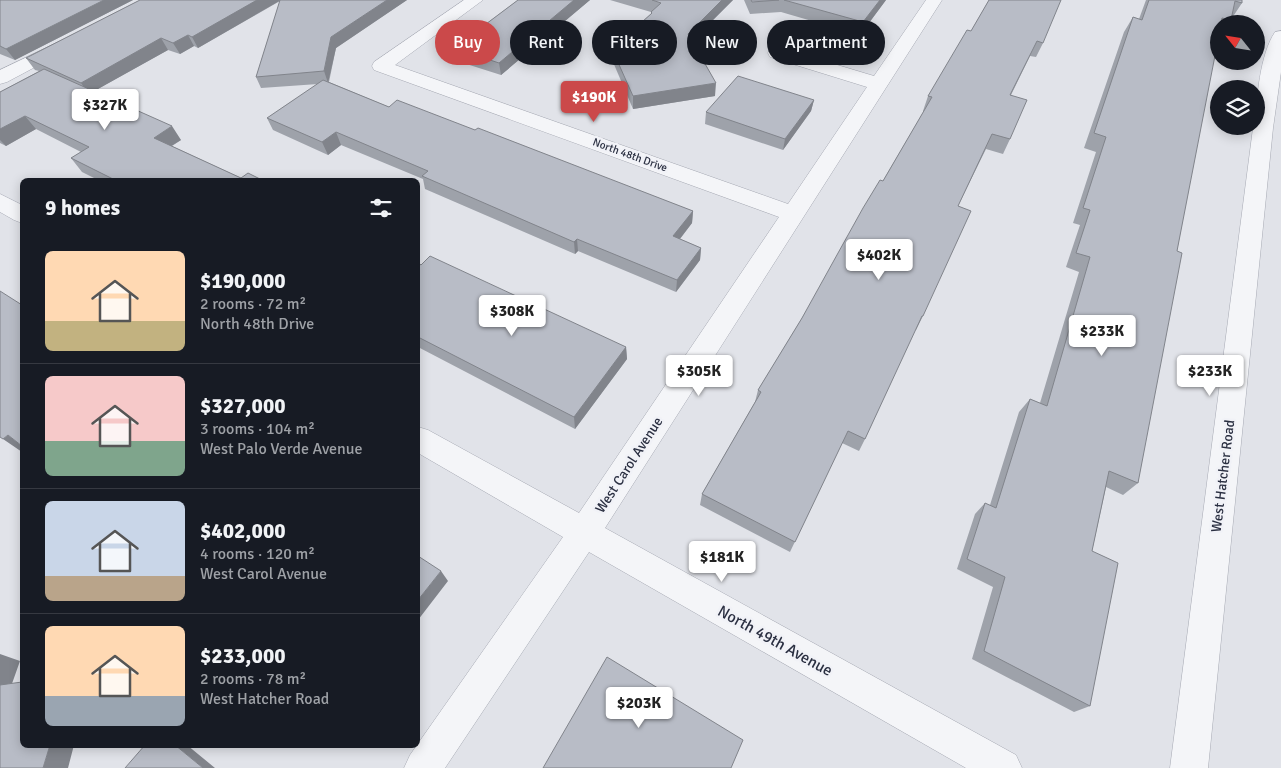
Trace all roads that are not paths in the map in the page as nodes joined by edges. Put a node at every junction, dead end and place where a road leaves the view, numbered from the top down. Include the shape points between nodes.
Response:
1 (475, 0) edge
2 (934, 0) edge
3 (1281, 36) edge
4 (79, 37) edge
5 (816, 65) edge
6 (0, 78) edge
7 (879, 84) junction
8 (1272, 131) edge
9 (0, 202) edge
10 (20, 214) edge
11 (794, 214) junction
12 (420, 440) edge
13 (583, 534) junction
14 (424, 768) edge
15 (1003, 768) edge
16 (1189, 768) edge

1 - 11 street, North 48th Drive via 382,66
2 - 7 street, West Carol Avenue
3 - 8 street, West Hatcher Road via 1273,62
4 - 6 street
5 - 7 street
7 - 11 street, West Carol Avenue
8 - 16 street, West Hatcher Road
9 - 10 street
11 - 13 street, West Carol Avenue
12 - 13 street, North 49th Avenue
13 - 14 street, West Carol Avenue
13 - 15 street, North 49th Avenue

